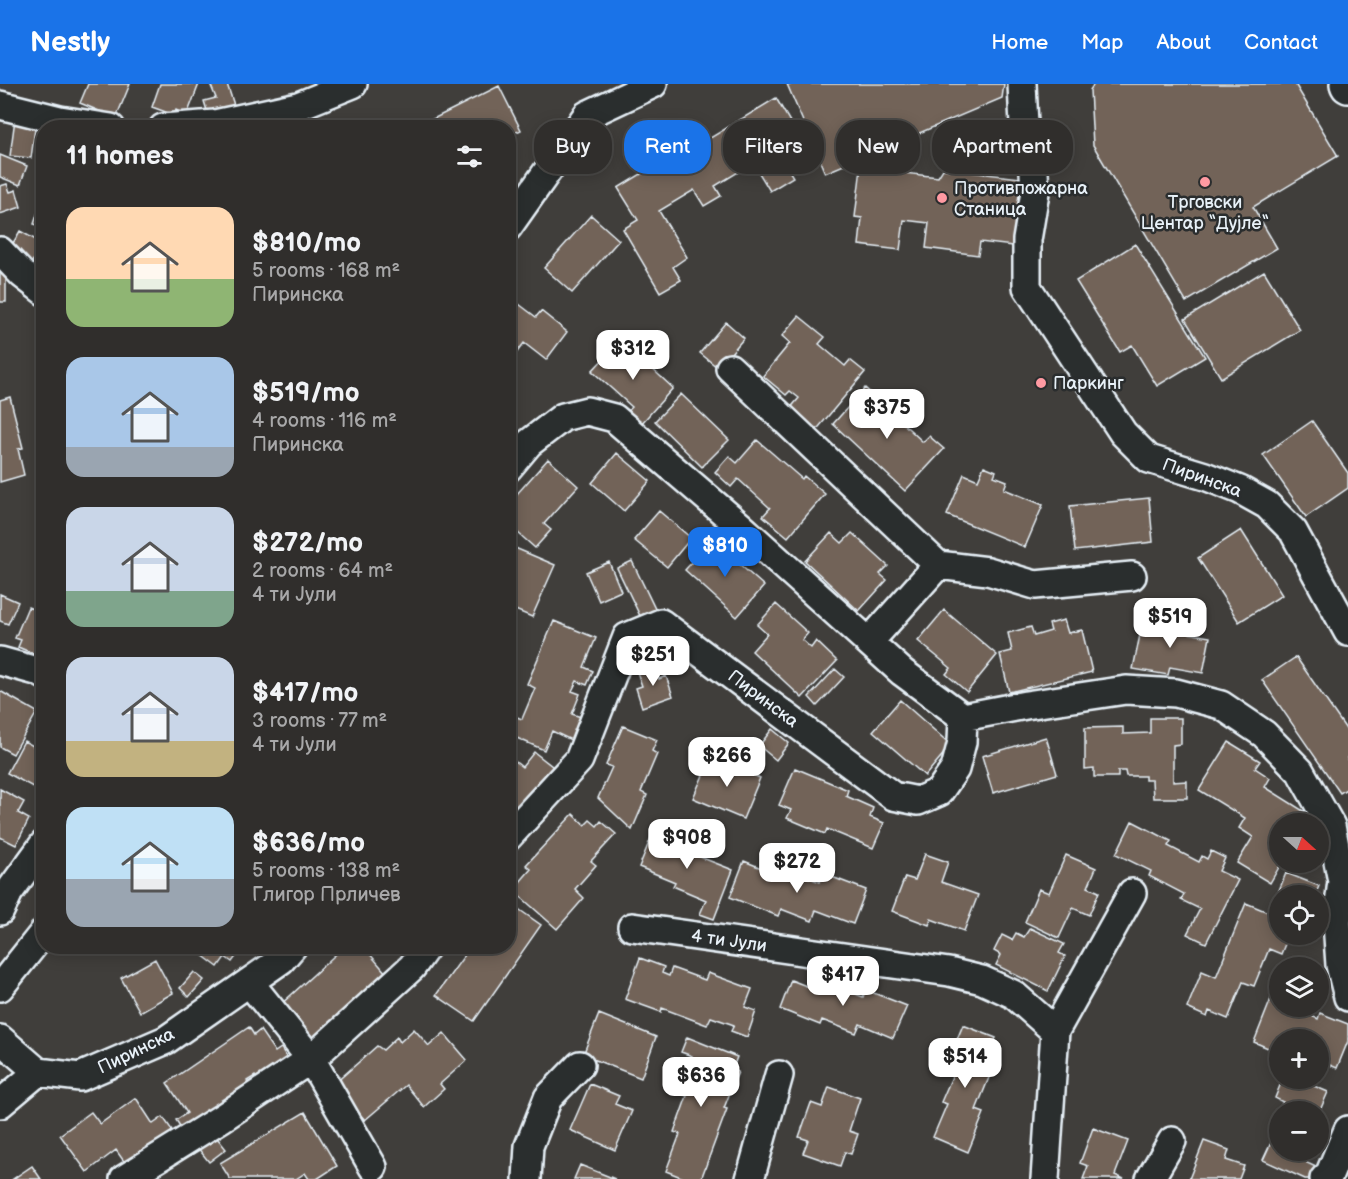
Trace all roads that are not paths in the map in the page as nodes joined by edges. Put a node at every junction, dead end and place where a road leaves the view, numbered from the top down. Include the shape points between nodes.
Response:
1 (353, 84) edge
2 (653, 84) edge
3 (1022, 84) edge
4 (0, 105) edge
5 (60, 120) edge
6 (233, 120) edge
7 (516, 216) edge
8 (0, 251) edge
9 (36, 285) edge
10 (730, 368) dead end
11 (516, 458) edge
12 (938, 565) junction
13 (1132, 576) dead end
14 (1348, 632) edge
15 (870, 642) junction
16 (0, 661) edge
17 (36, 671) edge
18 (963, 717) junction
19 (516, 828) edge
20 (1343, 849) edge
21 (36, 855) edge
22 (1132, 893) dead end
23 (0, 911) edge
24 (632, 927) dead end
25 (36, 942) edge
26 (286, 954) edge
27 (421, 954) edge
28 (249, 982) junction
29 (0, 987) edge
30 (1348, 997) edge
31 (1055, 1031) junction
32 (0, 1039) edge
33 (311, 1059) junction
34 (580, 1065) dead end
35 (38, 1072) junction
36 (779, 1075) dead end
37 (0, 1104) edge
38 (1348, 1130) edge
39 (1172, 1141) dead end
40 (373, 1167) dead end
41 (124, 1179) edge
42 (527, 1179) edge
43 (750, 1179) edge
44 (1045, 1179) edge
45 (1149, 1179) edge
46 (1324, 1179) edge

1 - 6 street via 298,106
2 - 7 street via 587,115
3 - 14 street, Пиринска via 1035,192 1027,240 1028,287 1123,434 1149,459 1205,476 1267,505 1293,531
4 - 5 street
8 - 9 street
10 - 12 street
11 - 15 street via 529,443 563,417 587,411 615,418
12 - 13 street via 988,571 1035,585
12 - 15 street
15 - 18 street
16 - 17 street
18 - 19 street, Пиринска via 955,769 939,792 918,801 893,796 661,623 627,638 579,759
18 - 20 street via 1126,690 1176,693 1221,705 1264,734 1300,771
20 - 30 street via 1337,922 1340,965
21 - 23 street
22 - 31 street
24 - 31 street, 4 ти Јули via 982,980 1013,994
25 - 29 street
26 - 28 street, Пиринска
27 - 33 street via 412,967
28 - 33 street
28 - 35 street, Пиринска via 166,1040 80,1077
31 - 44 street
32 - 35 street
33 - 40 street
33 - 41 street
34 - 42 street via 548,1098 529,1146
35 - 37 street
36 - 43 street
38 - 46 street
39 - 45 street

